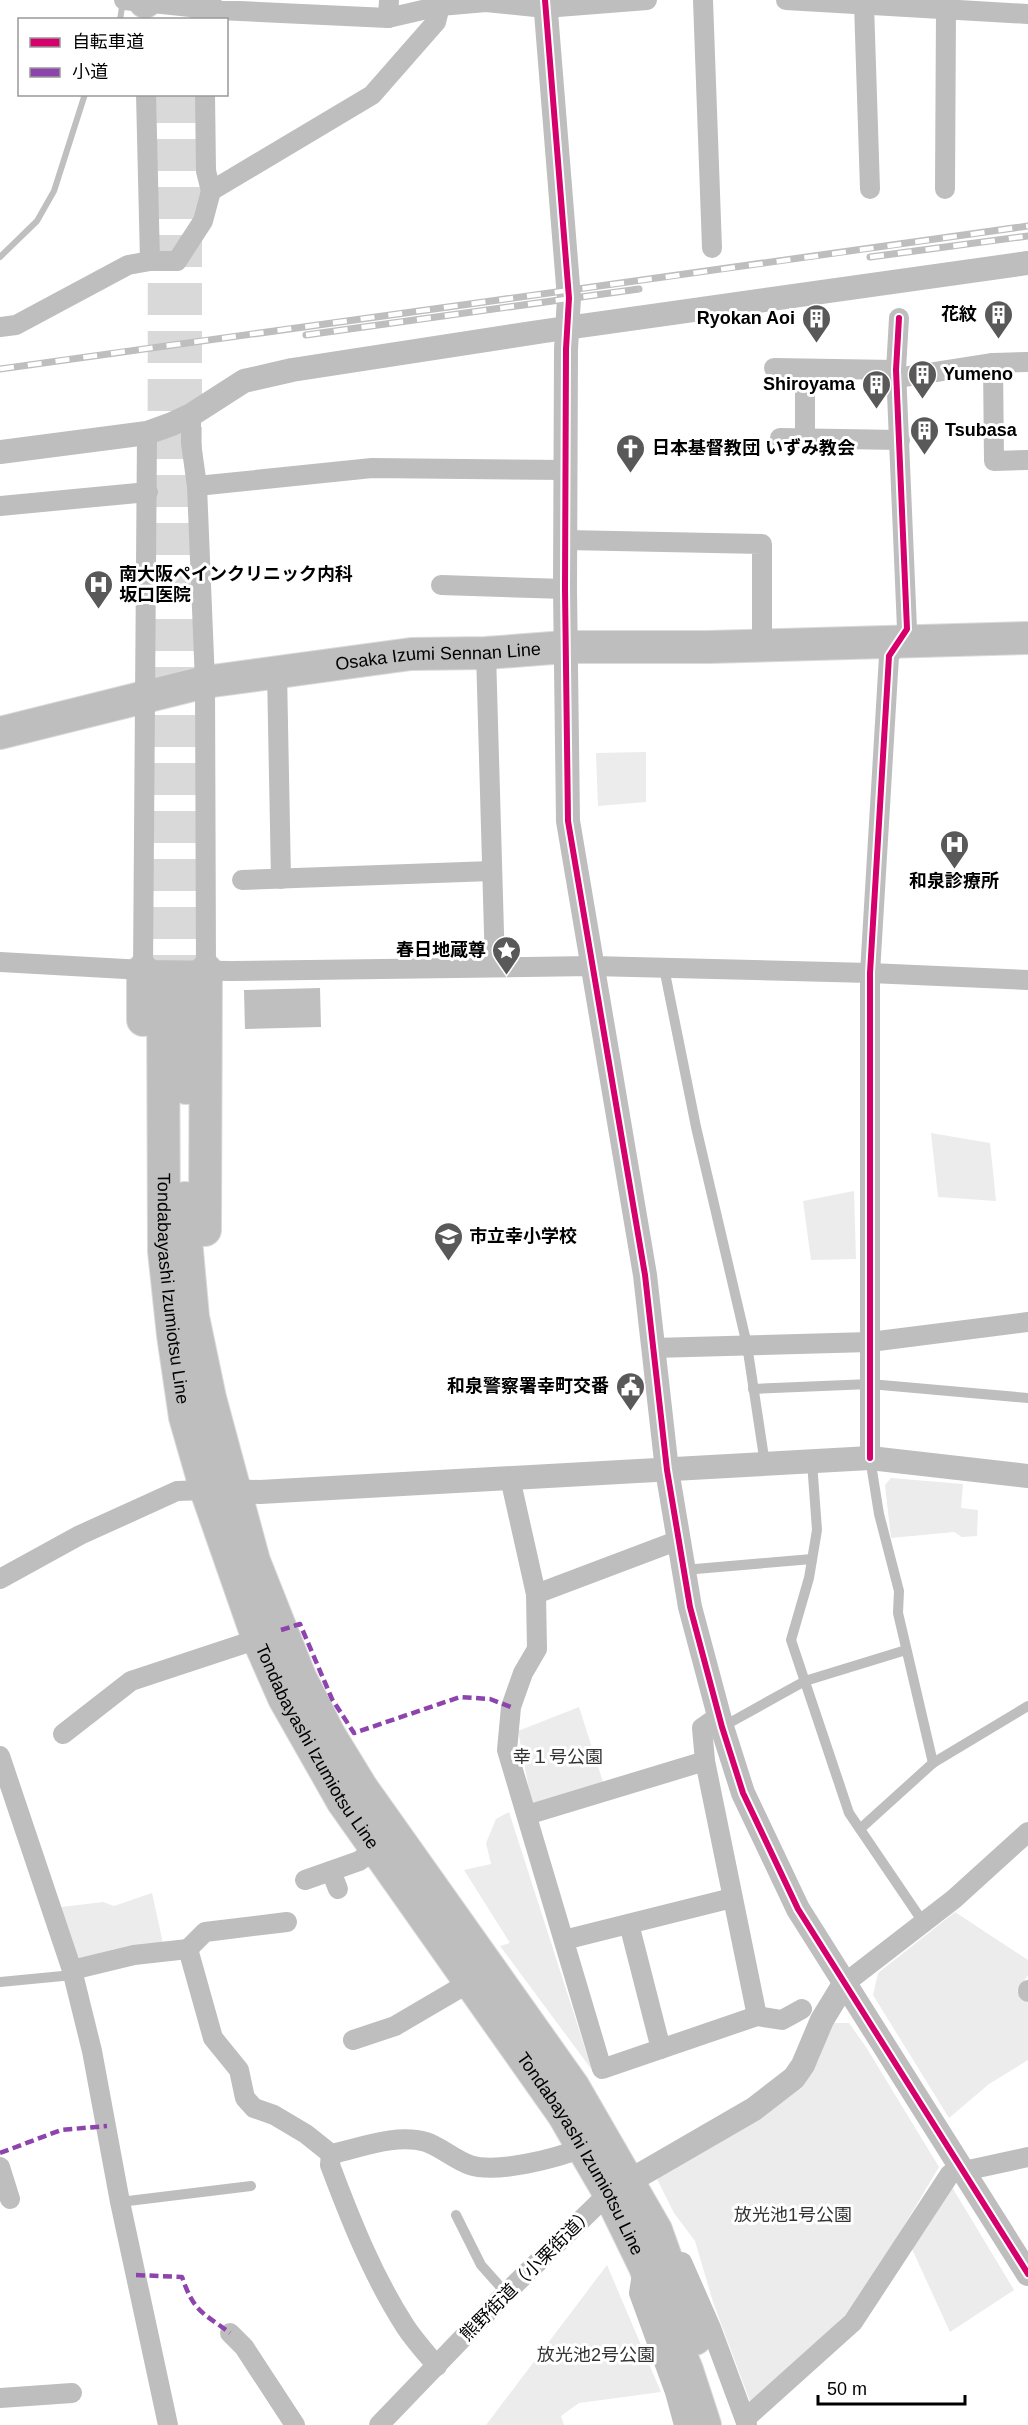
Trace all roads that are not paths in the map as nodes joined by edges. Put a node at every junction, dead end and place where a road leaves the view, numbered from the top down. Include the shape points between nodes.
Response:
1 (647, 0) edge
2 (703, 0) edge
3 (786, 0) edge
4 (545, 4) edge
5 (864, 4) junction
6 (139, 5) edge
7 (440, 6) junction
8 (327, 7) edge
9 (205, 9) edge
10 (388, 9) edge
11 (946, 9) junction
12 (1028, 14) edge
13 (146, 96) edge
14 (205, 96) edge
15 (870, 189) dead end
16 (945, 189) dead end
17 (211, 191) junction
18 (712, 248) dead end
19 (150, 261) junction
20 (1028, 263) edge
21 (899, 318) dead end
22 (0, 327) edge
23 (568, 328) junction
24 (1028, 362) edge
25 (993, 363) junction
26 (774, 368) dead end
27 (806, 369) junction
28 (897, 374) junction
29 (191, 415) junction
30 (147, 433) junction
31 (780, 438) dead end
32 (805, 438) junction
33 (900, 440) junction
34 (0, 452) edge
35 (1028, 460) edge
36 (565, 470) junction
37 (197, 486) junction
38 (148, 492) junction
39 (0, 506) edge
40 (566, 540) junction
41 (441, 585) dead end
42 (565, 589) junction
43 (1028, 638) edge
44 (899, 640) junction
45 (762, 646) junction
46 (565, 647) junction
47 (486, 653) junction
48 (277, 672) junction
49 (205, 682) junction
50 (146, 695) junction
51 (0, 734) edge
52 (492, 871) junction
53 (281, 879) junction
54 (242, 880) dead end
55 (0, 962) edge
56 (592, 966) junction
57 (495, 967) junction
58 (664, 968) junction
59 (870, 973) junction
60 (174, 978) junction
61 (1028, 980) edge
62 (1028, 1322) edge
63 (870, 1342) junction
64 (747, 1345) junction
65 (653, 1348) junction
66 (870, 1384) junction
67 (753, 1389) junction
68 (1028, 1398) edge
69 (197, 1408) junction
70 (870, 1458) junction
71 (812, 1462) junction
72 (765, 1465) junction
73 (667, 1470) junction
74 (1028, 1476) edge
75 (510, 1478) junction
76 (221, 1491) junction
77 (679, 1540) junction
78 (812, 1559) junction
79 (683, 1570) junction
80 (0, 1579) edge
81 (536, 1594) junction
82 (258, 1639) junction
83 (906, 1650) junction
84 (805, 1681) junction
85 (1028, 1706) edge
86 (720, 1722) junction
87 (63, 1734) dead end
88 (0, 1756) edge
89 (705, 1761) junction
90 (933, 1763) junction
91 (6, 1786) edge
92 (527, 1815) junction
93 (860, 1829) junction
94 (1028, 1832) edge
95 (376, 1849) junction
96 (305, 1880) dead end
97 (732, 1898) junction
98 (287, 1922) dead end
99 (923, 1922) junction
100 (629, 1924) junction
101 (564, 1940) junction
102 (188, 1948) junction
103 (72, 1973) junction
104 (0, 1982) edge
105 (470, 1982) junction
106 (844, 1984) junction
107 (802, 2009) dead end
108 (757, 2016) junction
109 (353, 2040) dead end
110 (661, 2049) junction
111 (582, 2148) junction
112 (331, 2154) junction
113 (1028, 2157) edge
114 (0, 2167) edge
115 (964, 2170) junction
116 (251, 2186) dead end
117 (619, 2187) junction
118 (10, 2199) dead end
119 (120, 2202) junction
120 (456, 2215) dead end
121 (644, 2265) junction
122 (1028, 2274) edge
123 (506, 2293) junction
124 (230, 2333) dead end
125 (436, 2366) junction
126 (72, 2394) dead end
127 (0, 2398) edge
128 (738, 2423) edge
129 (168, 2425) edge
130 (296, 2425) edge
131 (379, 2425) edge
132 (684, 2425) edge
133 (705, 2425) edge

1 - 4 street
2 - 18 street
3 - 5 street
4 - 7 street via 486,2
4 - 23 street
5 - 11 street
5 - 15 street
6 - 9 street
7 - 10 street
7 - 17 street via 436,22 372,95
8 - 9 street
8 - 10 street
11 - 12 street
11 - 16 street
13 - 19 street
14 - 17 street via 206,171
17 - 19 street via 203,221 177,261
19 - 22 street via 128,265 16,325
20 - 23 street
21 - 28 street
23 - 29 street via 292,370 244,381
23 - 36 street
24 - 25 street
25 - 28 street
25 - 35 street via 994,461
26 - 27 street
27 - 28 street
27 - 32 street
28 - 33 street
29 - 30 street
29 - 37 street
30 - 34 street
30 - 38 street
31 - 32 street
32 - 33 street
33 - 44 street via 907,629
36 - 37 street via 372,468
36 - 40 street
37 - 49 street
38 - 39 street
38 - 50 street
40 - 42 street
40 - 45 street via 762,544
41 - 42 street
42 - 46 street
43 - 44 main road, Osaka Izumi Sennan Line
44 - 45 main road, Osaka Izumi Sennan Line
44 - 59 street via 889,656
45 - 46 main road, Osaka Izumi Sennan Line
46 - 47 main road, Osaka Izumi Sennan Line
46 - 56 street via 568,821
47 - 48 main road, Osaka Izumi Sennan Line via 411,654
47 - 52 street
48 - 49 main road, Osaka Izumi Sennan Line
48 - 53 street
49 - 50 main road, Osaka Izumi Sennan Line
49 - 60 street
50 - 51 main road, Osaka Izumi Sennan Line
50 - 60 street
52 - 53 street
52 - 57 street
53 - 54 street
55 - 60 street
56 - 57 street
56 - 58 street
56 - 65 street via 645,1275
57 - 60 street
58 - 59 street
58 - 64 lane
59 - 61 street
59 - 63 street
60 - 69 main road, Tondabayashi Izumiotsu Line
60 - 69 main road via 145,1178 149,1285 162,1363
62 - 63 street
63 - 64 street
63 - 66 street
64 - 65 street
64 - 67 lane
65 - 73 street
66 - 67 lane
66 - 68 lane
66 - 70 street
67 - 72 lane
69 - 76 main road, Tondabayashi Izumiotsu Line
70 - 71 street
70 - 74 street
70 - 83 lane via 879,1514 899,1591 898,1613
71 - 72 street
71 - 78 lane via 817,1530
72 - 73 street
73 - 75 street
73 - 77 street
75 - 76 street
75 - 81 street
76 - 80 street via 177,1491 80,1534
76 - 82 main road, Tondabayashi Izumiotsu Line
76 - 117 main road, Tondabayashi Izumiotsu Line via 254,1561 300,1677 329,1734 362,1788 573,2086
77 - 79 street
77 - 81 street
78 - 79 lane
78 - 84 lane via 791,1640
79 - 86 street
81 - 92 street via 537,1649 511,1707 507,1750
82 - 87 street via 131,1681
82 - 95 main road, Tondabayashi Izumiotsu Line via 284,1698
83 - 84 lane
83 - 90 lane
84 - 86 lane
84 - 93 lane via 849,1813
85 - 90 lane
86 - 89 street via 702,1728
86 - 106 street via 743,1793 798,1910
88 - 91 street
89 - 92 street
89 - 97 street
90 - 93 lane
91 - 103 street
92 - 101 street
93 - 99 lane
94 - 99 street, 熊野街道（小栗街道）
95 - 96 street via 335,1880
95 - 105 main road, Tondabayashi Izumiotsu Line
97 - 100 street
97 - 108 street
98 - 102 street via 205,1932
99 - 106 street, 熊野街道（小栗街道）
100 - 101 street
100 - 110 street
101 - 110 street via 602,2069
102 - 103 street via 134,1955
102 - 112 street via 213,2038 239,2070 245,2097 254,2108 306,2134
103 - 104 lane
103 - 119 street via 92,2051
105 - 109 street via 395,2026
105 - 111 main road, Tondabayashi Izumiotsu Line
106 - 115 street
106 - 117 street, 熊野街道（小栗街道） via 794,2079 754,2109
107 - 108 street via 782,2020
108 - 110 street
111 - 112 street via 506,2167 472,2166 425,2142 400,2140
111 - 117 main road, Tondabayashi Izumiotsu Line
112 - 125 street via 330,2165 354,2230 405,2327
113 - 115 street
114 - 118 street
115 - 122 street
115 - 128 street via 950,2174 853,2322
116 - 119 lane
117 - 121 main road, Tondabayashi Izumiotsu Line
117 - 123 street, 熊野街道（小栗街道）
117 - 128 main road, Tondabayashi Izumiotsu Line via 656,2230 700,2354
119 - 129 street
120 - 123 lane via 481,2265
121 - 132 street via 639,2293
121 - 133 main road, Tondabayashi Izumiotsu Line
123 - 125 street, 熊野街道（小栗街道）
124 - 130 street via 244,2347
125 - 131 street, 熊野街道（小栗街道）
126 - 127 street

